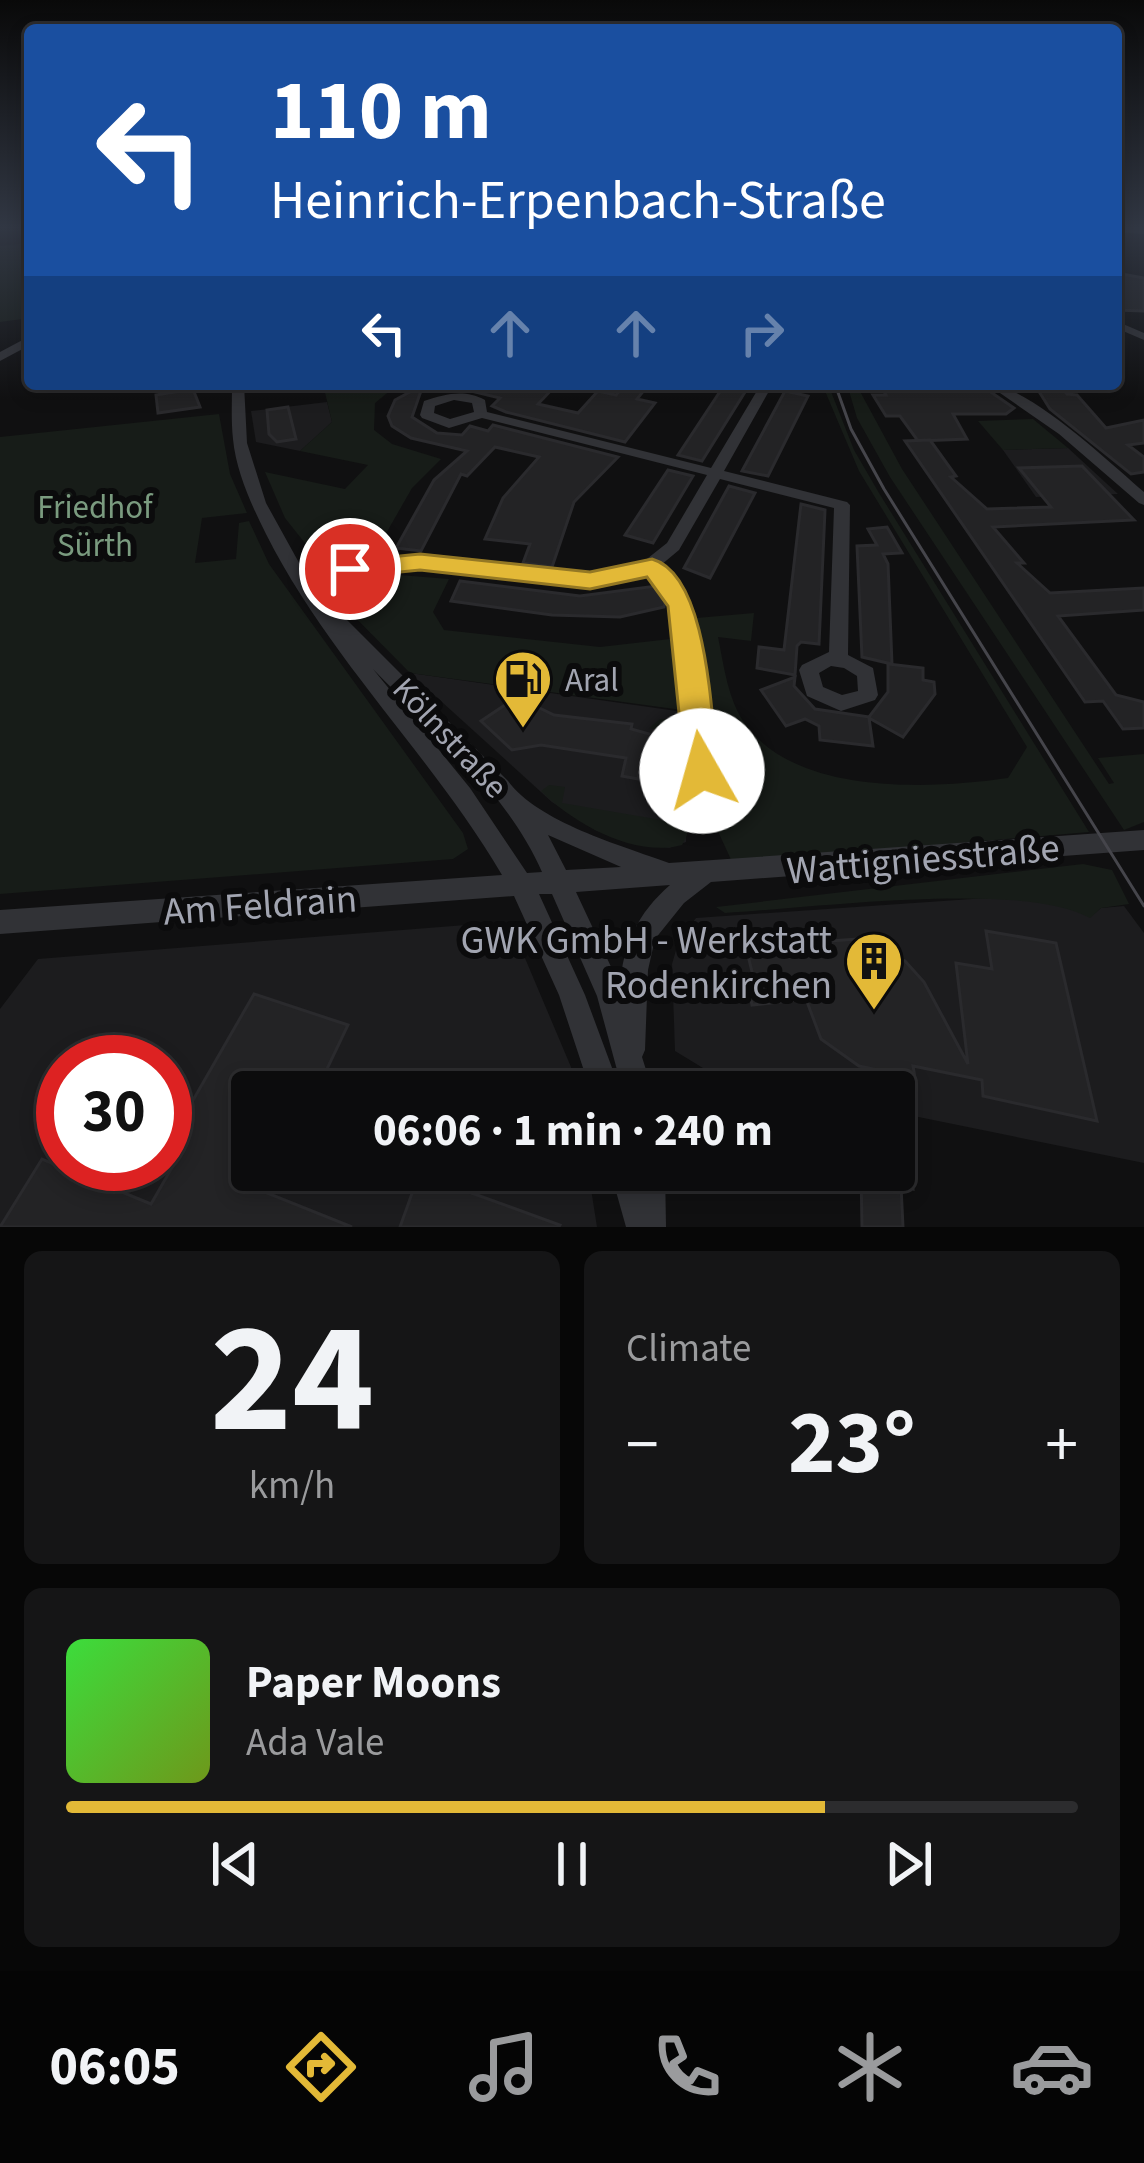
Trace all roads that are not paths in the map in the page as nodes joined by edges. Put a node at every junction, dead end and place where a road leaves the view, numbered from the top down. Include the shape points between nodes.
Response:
1 (237, 390) edge
2 (764, 390) edge
3 (1002, 390) edge
4 (481, 414) dead end
5 (717, 471) junction
6 (1144, 500) edge
7 (652, 567) junction
8 (305, 585) junction
9 (322, 607) junction
10 (838, 659) dead end
11 (702, 771) junction
12 (741, 774) dead end
13 (694, 796) dead end
14 (518, 808) junction
15 (1144, 841) edge
16 (669, 874) junction
17 (702, 875) junction
18 (562, 882) junction
19 (520, 885) junction
20 (0, 922) edge
21 (631, 1061) junction
22 (599, 1071) edge
23 (633, 1071) edge
24 (633, 1191) edge
25 (649, 1191) edge
26 (646, 1227) edge

1 - 8 street, Kölnstraße via 261,507
2 - 5 street
3 - 6 street
4 - 5 street
5 - 7 street
5 - 10 street via 842,505
7 - 8 street via 590,581 395,562
7 - 11 street via 682,606
8 - 9 street, Kölnstraße
9 - 14 street, Kölnstraße
9 - 19 street, Kölnstraße
11 - 12 street
11 - 13 street
14 - 16 street
14 - 18 street, Kölnstraße
15 - 17 street, Wattigniesstraße
16 - 17 street, Wattigniesstraße
16 - 18 street, Wattigniesstraße
17 - 21 street via 645,927 632,968
18 - 19 street, Am Feldrain
18 - 21 street, Kölnstraße
19 - 20 street, Am Feldrain
19 - 22 street, Kölnstraße via 572,990
21 - 23 street
24 - 26 street
25 - 26 street

